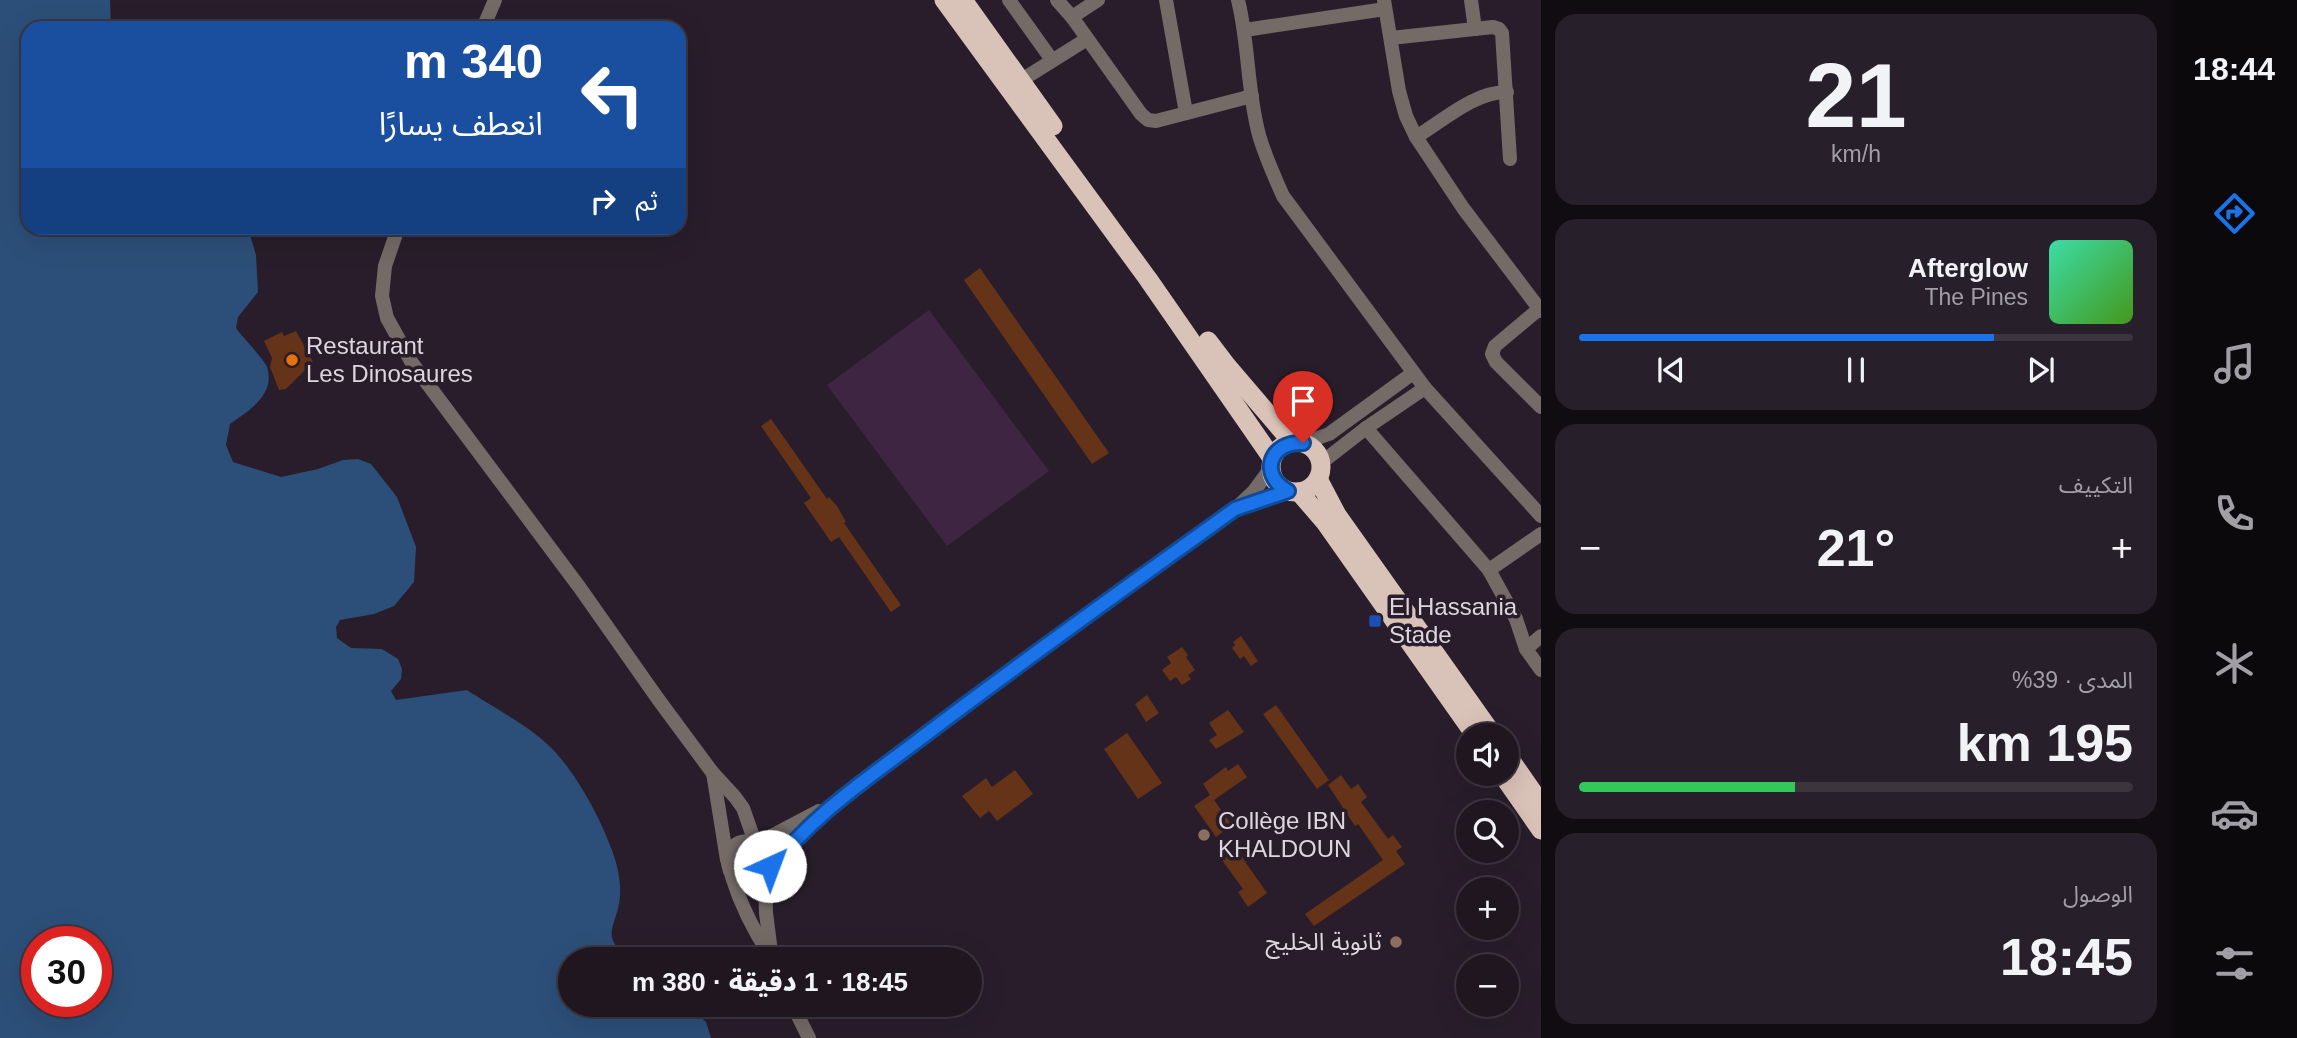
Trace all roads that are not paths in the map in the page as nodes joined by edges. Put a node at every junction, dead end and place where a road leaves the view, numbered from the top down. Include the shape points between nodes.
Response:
1 (495, 0) edge
2 (944, 0) edge
3 (963, 0) edge
4 (1009, 0) edge
5 (1057, 0) edge
6 (1098, 0) edge
7 (1166, 0) edge
8 (1238, 0) edge
9 (1471, 0) edge
10 (1385, 5) edge
11 (1072, 17) junction
12 (486, 21) edge
13 (1475, 29) junction
14 (1245, 30) junction
15 (1391, 38) junction
16 (1087, 39) junction
17 (1052, 60) junction
18 (1020, 81) junction
19 (1507, 92) junction
20 (1252, 96) junction
21 (1186, 113) junction
22 (1416, 137) junction
23 (1510, 159) dead end
24 (395, 235) edge
25 (1540, 310) edge
26 (1413, 373) junction
27 (1425, 388) junction
28 (1541, 407) edge
29 (1366, 428) junction
30 (1298, 442) junction
31 (1271, 463) junction
32 (1320, 471) junction
33 (1293, 492) junction
34 (1235, 509) junction
35 (1541, 516) edge
36 (1541, 534) edge
37 (1489, 570) junction
38 (1541, 636) edge
39 (1526, 649) junction
40 (1541, 670) edge
41 (1467, 723) edge
42 (1484, 723) edge
43 (712, 772) junction
44 (1519, 772) edge
45 (1510, 786) edge
46 (833, 804) junction
47 (1541, 804) edge
48 (1541, 830) edge
49 (757, 842) junction
50 (727, 859) junction
51 (767, 874) junction
52 (732, 877) junction
53 (764, 947) edge
54 (770, 947) edge
55 (798, 1017) edge
56 (809, 1038) edge

1 - 12 street
2 - 31 highway via 1156,291
3 - 18 highway
4 - 17 street
5 - 11 street
6 - 11 street
7 - 21 street
8 - 14 street
9 - 13 street
10 - 14 street
10 - 15 street
11 - 16 street
13 - 15 street
13 - 19 street via 1493,27 1502,33
14 - 20 street
15 - 22 street via 1398,91
16 - 17 street
16 - 21 street via 1148,120
17 - 18 street
18 - 30 highway via 1227,366
19 - 22 street via 1481,96
19 - 23 street
20 - 21 street
20 - 26 street via 1259,134 1283,196
22 - 25 street
24 - 43 street via 384,266 382,296 387,318 412,363
25 - 28 street via 1495,346 1492,354
26 - 27 street
26 - 30 street via 1329,434
27 - 29 street
27 - 35 street
29 - 32 street
29 - 37 street
30 - 31 highway via 1277,450
30 - 32 highway via 1313,448
31 - 33 highway via 1279,486
31 - 34 street via 1254,491
32 - 33 highway via 1306,490
32 - 42 highway via 1337,515
33 - 34 street
33 - 41 highway via 1325,522
34 - 46 street
36 - 37 street
37 - 39 street via 1516,619
38 - 39 street
39 - 40 street
43 - 49 street via 743,808
43 - 50 street
44 - 47 highway
45 - 48 highway
46 - 49 street
46 - 51 street
49 - 50 street via 737,844
49 - 51 street via 769,855
50 - 52 street
51 - 52 street via 749,884
51 - 54 street
52 - 53 street
55 - 56 street

